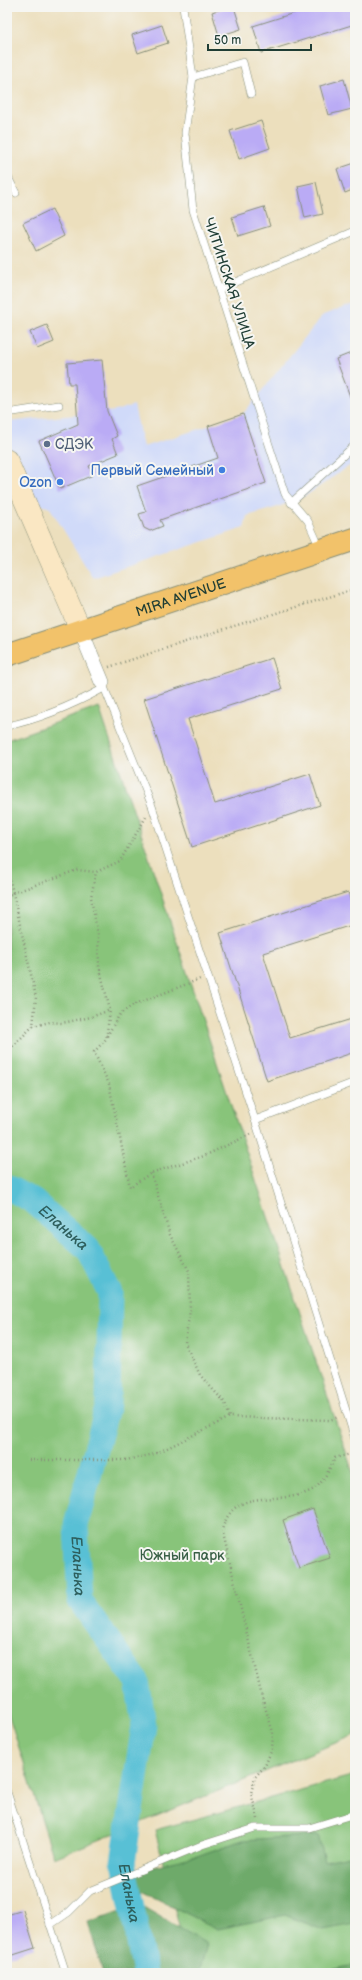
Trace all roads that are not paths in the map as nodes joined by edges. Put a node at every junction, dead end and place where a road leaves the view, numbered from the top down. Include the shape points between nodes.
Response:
1 (183, 7) edge
2 (193, 77) junction
3 (251, 94) dead end
4 (7, 175) edge
5 (16, 193) dead end
6 (355, 231) edge
7 (219, 290) junction
8 (59, 405) dead end
9 (7, 412) edge
10 (355, 444) edge
11 (7, 460) edge
12 (291, 503) junction
13 (355, 539) edge
14 (321, 551) junction
15 (82, 631) junction
16 (7, 655) edge
17 (101, 680) junction
18 (7, 726) edge
19 (355, 1082) edge
20 (255, 1120) junction
21 (355, 1439) edge
22 (7, 1792) edge
23 (355, 1814) edge
24 (50, 1925) junction
25 (66, 1973) edge

1 - 2 lane, ЧИТИНСКАЯ УЛИЦА
2 - 3 lane via 243,62
2 - 7 lane, ЧИТИНСКАЯ УЛИЦА via 185,133 193,210
4 - 5 lane
6 - 7 lane
7 - 12 lane, ЧИТИНСКАЯ УЛИЦА via 285,494
8 - 9 lane
10 - 12 lane
11 - 15 street
12 - 14 lane, ЧИТИНСКАЯ УЛИЦА via 308,521
13 - 14 main road, MIRA AVENUE
14 - 15 main road, MIRA AVENUE
15 - 16 main road, MIRA AVENUE
15 - 17 street
17 - 18 lane via 78,703 27,722
17 - 20 lane via 152,806
19 - 20 lane
20 - 21 lane
22 - 24 lane
23 - 24 lane via 309,1828 255,1828 202,1845 90,1892 69,1912
24 - 25 lane

